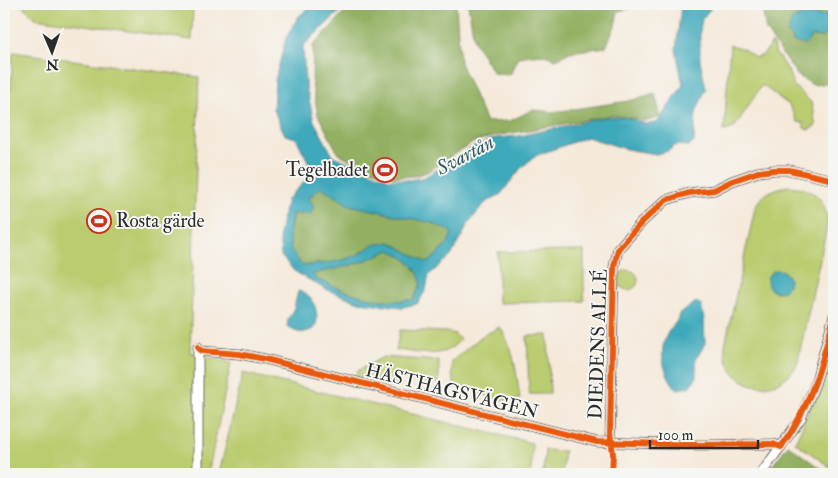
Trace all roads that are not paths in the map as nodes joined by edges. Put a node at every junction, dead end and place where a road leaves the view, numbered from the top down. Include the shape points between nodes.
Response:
1 (834, 180) edge
2 (834, 316) edge
3 (610, 444) junction
4 (781, 447) junction
5 (198, 474) edge
6 (761, 474) edge

1 - 3 street, DIEDENS ALLÉ via 774,170 758,172 714,190 666,200 618,249 614,267
2 - 4 street via 806,408
3 - 4 street, HÄSTHAGSVÄGEN via 773,444
3 - 5 street, HÄSTHAGSVÄGEN via 265,359 198,348
4 - 6 street

